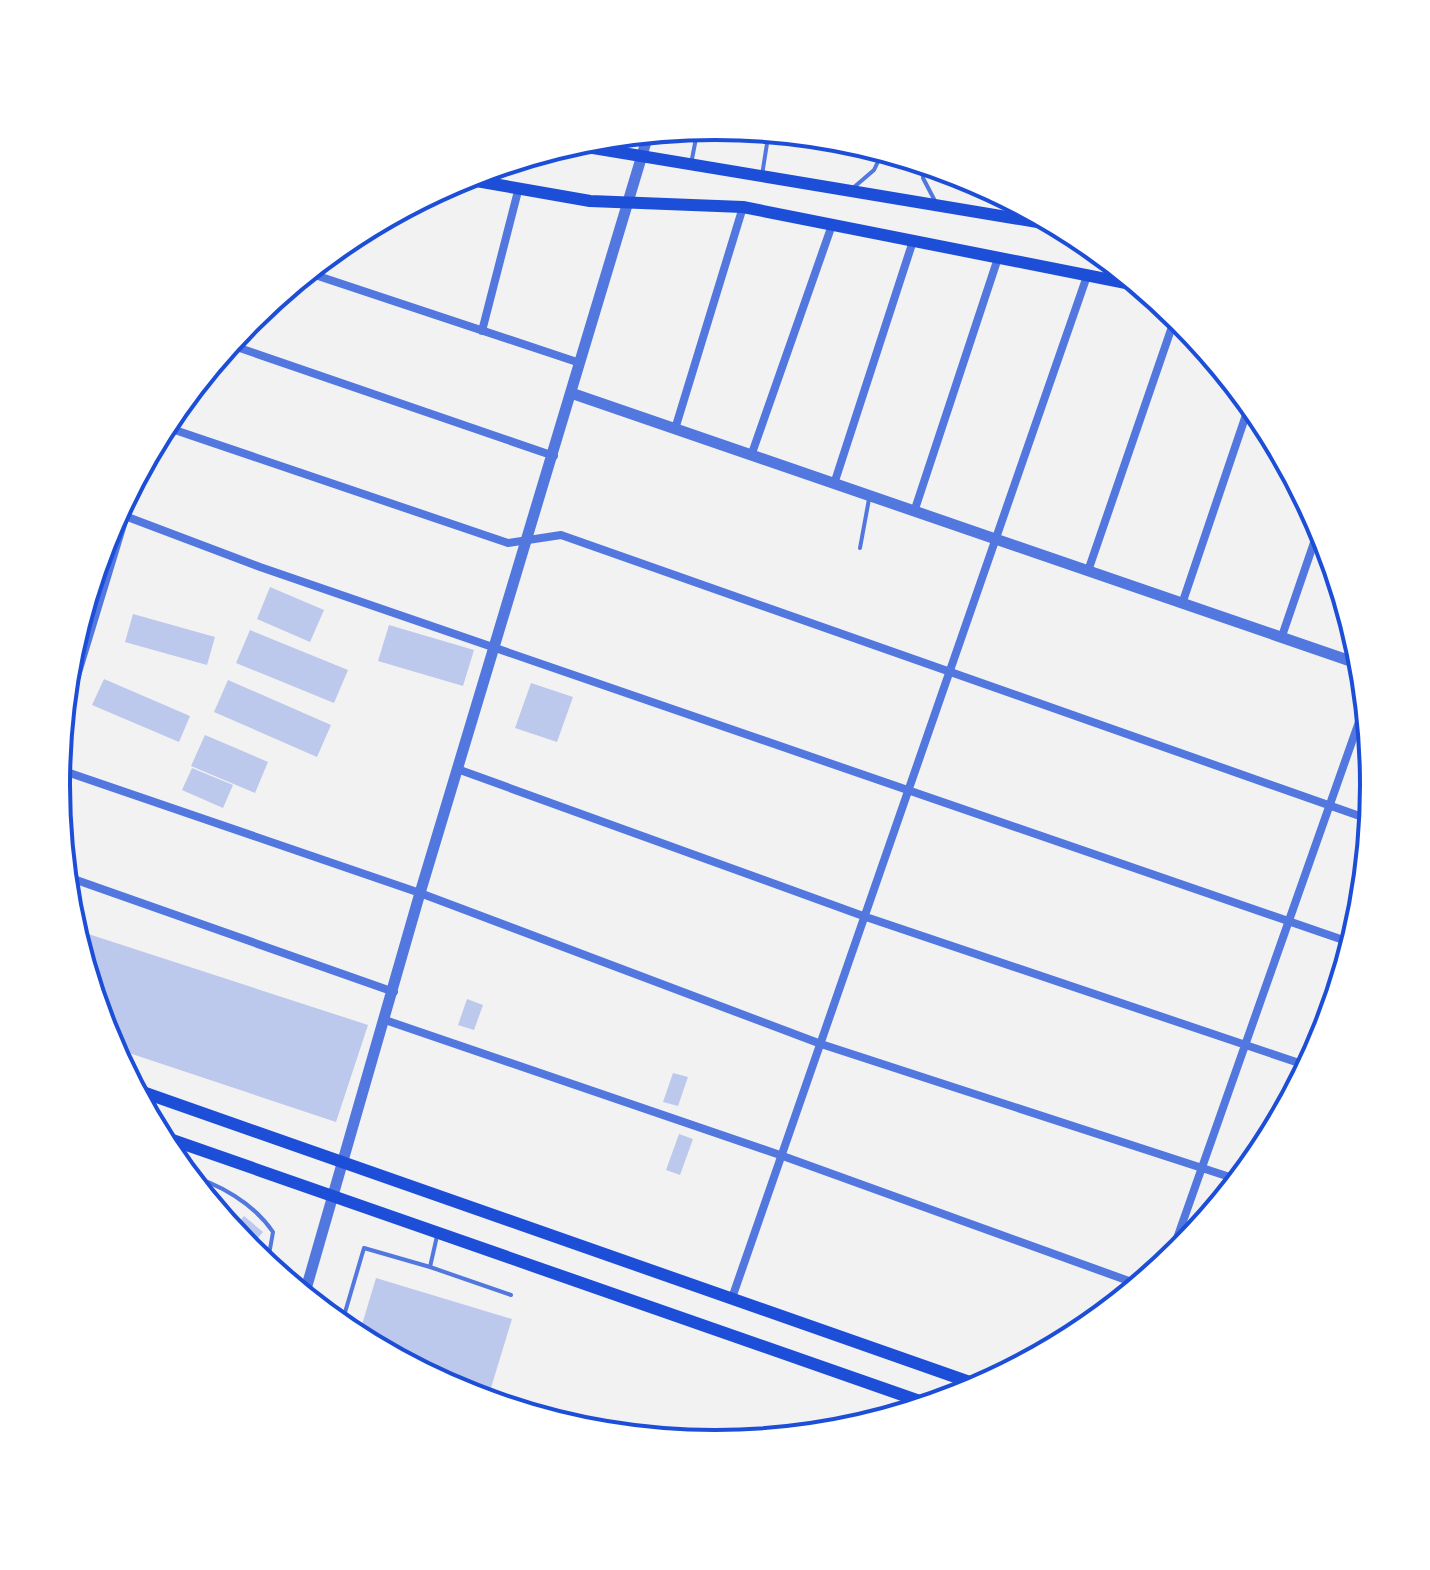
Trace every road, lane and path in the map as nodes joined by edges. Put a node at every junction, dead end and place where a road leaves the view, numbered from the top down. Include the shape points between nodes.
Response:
1 (696, 140) edge
2 (767, 142) edge
3 (645, 144) edge
4 (601, 150) edge
5 (641, 158) junction
6 (878, 161) edge
7 (691, 166) junction
8 (923, 174) edge
9 (762, 178) junction
10 (483, 183) edge
11 (518, 191) junction
12 (848, 192) junction
13 (627, 204) junction
14 (938, 206) junction
15 (743, 207) junction
16 (1027, 220) edge
17 (832, 225) junction
18 (913, 241) junction
19 (998, 258) junction
20 (318, 276) edge
21 (1087, 276) junction
22 (1118, 282) edge
23 (1171, 329) edge
24 (482, 331) junction
25 (241, 348) edge
26 (580, 363) junction
27 (571, 393) junction
28 (1245, 418) edge
29 (675, 429) junction
30 (177, 431) edge
31 (554, 456) junction
32 (751, 456) junction
33 (834, 484) junction
34 (870, 496) junction
35 (914, 512) junction
36 (129, 518) edge
37 (528, 540) junction
38 (998, 540) junction
39 (1313, 544) edge
40 (860, 548) dead end
41 (1088, 571) junction
42 (1182, 604) junction
43 (1282, 636) junction
44 (496, 647) junction
45 (1348, 660) edge
46 (951, 673) junction
47 (1357, 727) edge
48 (460, 770) junction
49 (70, 773) edge
50 (910, 791) junction
51 (1329, 805) junction
52 (1359, 816) edge
53 (78, 880) edge
54 (420, 893) junction
55 (866, 917) junction
56 (1288, 921) junction
57 (1341, 939) edge
58 (394, 992) junction
59 (385, 1020) junction
60 (821, 1044) junction
61 (1245, 1044) junction
62 (1297, 1062) edge
63 (150, 1095) edge
64 (179, 1142) edge
65 (780, 1155) junction
66 (343, 1164) junction
67 (1202, 1167) junction
68 (1228, 1176) edge
69 (204, 1180) edge
70 (333, 1197) junction
71 (1179, 1232) edge
72 (437, 1233) junction
73 (270, 1251) edge
74 (430, 1267) junction
75 (1128, 1281) edge
76 (307, 1285) edge
77 (511, 1295) dead end
78 (732, 1298) junction
79 (345, 1313) edge
80 (964, 1380) edge
81 (913, 1399) edge

1 - 7 lane
2 - 9 lane
3 - 5 street
4 - 5 main road
5 - 7 main road
5 - 13 street
6 - 12 lane
7 - 9 main road
8 - 14 lane
9 - 12 main road
10 - 11 main road
11 - 13 main road
11 - 24 street
12 - 14 main road
13 - 15 main road
13 - 26 street
14 - 16 main road
15 - 17 main road
15 - 29 street
17 - 18 main road
17 - 32 street
18 - 19 main road
18 - 33 street
19 - 21 main road
19 - 35 street
20 - 24 street
21 - 22 main road
21 - 38 street
23 - 41 street
24 - 26 street
25 - 31 street
26 - 27 street
27 - 29 street
27 - 31 street
28 - 42 street
29 - 32 street
30 - 37 street via 508,543
31 - 37 street
32 - 33 street
33 - 34 street
34 - 35 street
34 - 40 lane
35 - 38 street
36 - 44 street
37 - 44 street
37 - 46 street via 561,535
38 - 41 street
38 - 46 street
39 - 43 street
41 - 42 street
42 - 43 street
43 - 45 street
44 - 48 street
44 - 50 street
46 - 50 street
46 - 51 street
47 - 51 street
48 - 54 street
48 - 55 street
49 - 54 street
50 - 55 street
50 - 56 street
51 - 52 street
51 - 56 street
53 - 58 street
54 - 58 street
54 - 60 street
55 - 60 street
55 - 61 street
56 - 57 street
56 - 61 street
58 - 59 street
59 - 65 street
59 - 66 street
60 - 65 street
60 - 67 street
61 - 62 street
61 - 67 street
63 - 66 main road
64 - 70 main road
65 - 75 street
65 - 78 street
66 - 70 street
66 - 78 main road
67 - 68 street
67 - 71 street
69 - 73 lane via 266,1221 273,1232
70 - 72 main road
70 - 76 street
72 - 74 lane
72 - 81 main road
74 - 77 lane
74 - 79 lane via 364,1248
78 - 80 main road

